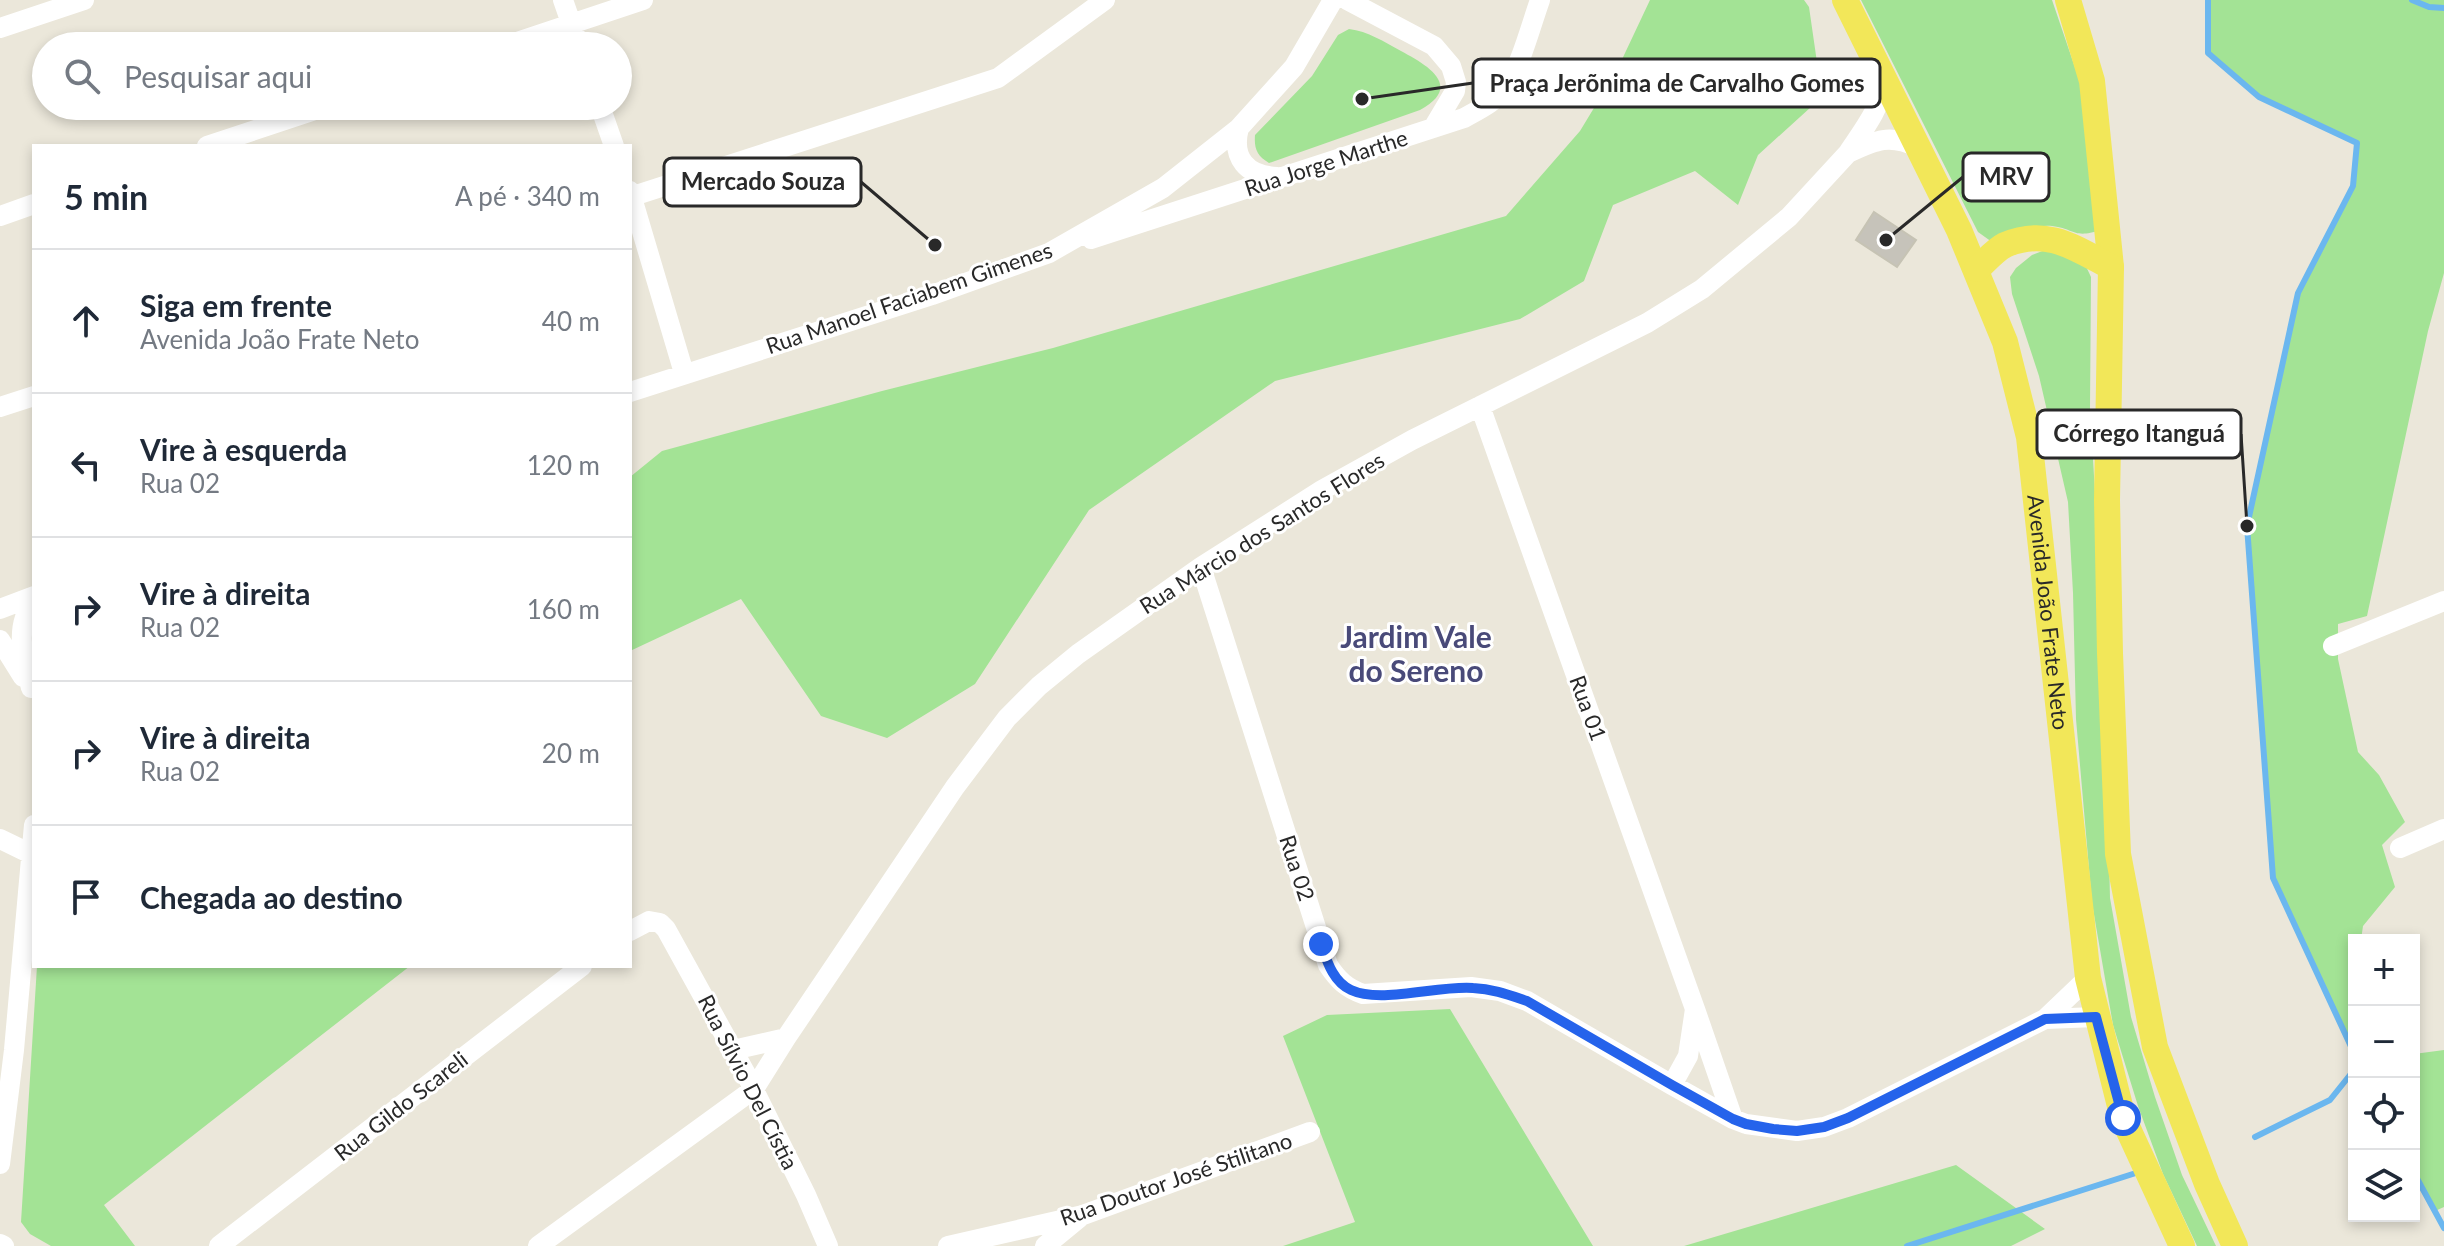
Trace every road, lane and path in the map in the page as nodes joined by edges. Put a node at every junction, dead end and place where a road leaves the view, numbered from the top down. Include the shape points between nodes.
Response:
1 (84, 0) edge
2 (563, 0) edge
3 (643, 0) edge
4 (1105, 0) edge
5 (1333, 0) edge
6 (1347, 0) edge
7 (1540, 0) edge
8 (1845, 0) edge
9 (2068, 0) edge
10 (571, 24) junction
11 (0, 28) edge
12 (547, 32) edge
13 (574, 32) edge
14 (1885, 81) junction
15 (285, 120) edge
16 (605, 120) edge
17 (1239, 128) junction
18 (1433, 128) junction
19 (213, 144) edge
20 (613, 144) edge
21 (1917, 147) junction
22 (1848, 153) junction
23 (1281, 177) junction
24 (632, 195) edge
25 (632, 198) edge
26 (32, 205) edge
27 (0, 216) edge
28 (1049, 253) junction
29 (2111, 267) junction
30 (1977, 269) junction
31 (684, 373) junction
32 (632, 391) edge
33 (32, 397) edge
34 (1480, 406) junction
35 (0, 407) edge
36 (1201, 567) junction
37 (32, 600) edge
38 (2444, 601) edge
39 (32, 603) edge
40 (0, 609) edge
41 (0, 640) edge
42 (2333, 646) dead end
43 (32, 693) edge
44 (2444, 829) edge
45 (0, 839) edge
46 (32, 844) edge
47 (2400, 848) dead end
48 (31, 854) junction
49 (632, 930) edge
50 (573, 969) edge
51 (2088, 978) junction
52 (1695, 1009) junction
53 (2096, 1017) junction
54 (2045, 1019) junction
55 (786, 1038) junction
56 (7, 1046) edge
57 (733, 1050) junction
58 (1672, 1085) junction
59 (754, 1089) junction
60 (1733, 1119) junction
61 (1310, 1132) dead end
62 (0, 1164) edge
63 (1083, 1215) junction
64 (980, 1243) edge
65 (219, 1246) edge
66 (538, 1246) edge
67 (828, 1246) edge
68 (948, 1246) edge
69 (1045, 1246) edge
70 (2182, 1246) edge
71 (2235, 1246) edge

1 - 11 street
2 - 10 street
3 - 10 street
4 - 24 street via 998,78
5 - 17 street, Rua Manoel Faciabem Gimenes via 1294,67
6 - 18 street via 1434,46 1451,66 1455,91
7 - 18 street, Rua Jorge Marthe via 1504,90 1464,118
8 - 14 main road, Avenida João Frate Neto
9 - 29 main road via 2092,81
10 - 12 street
10 - 13 street
14 - 21 main road, Avenida João Frate Neto
14 - 22 street, Rua Márcio dos Santos Flores via 1877,111
15 - 19 street
16 - 20 street
17 - 23 street via 1236,147 1245,165 1259,175
17 - 28 street, Rua Manoel Faciabem Gimenes via 1163,188
18 - 23 street, Rua Jorge Marthe
21 - 22 street, Rua Márcio dos Santos Flores via 1891,138
21 - 30 main road, Avenida João Frate Neto
22 - 34 street, Rua Márcio dos Santos Flores via 1789,217 1702,289 1647,323
23 - 28 street, Rua Jorge Marthe
25 - 31 street
26 - 27 street
28 - 31 street, Rua Manoel Faciabem Gimenes
29 - 30 main road via 2057,239 2033,238 2003,246
29 - 71 main road via 2107,500 2118,854 2155,1047
30 - 51 main road, Avenida João Frate Neto via 2005,342 2029,437
31 - 32 street, Rua Manoel Faciabem Gimenes
33 - 35 street
34 - 36 street, Rua Márcio dos Santos Flores via 1322,490
34 - 52 street, Rua 01
36 - 55 street, Rua Márcio dos Santos Flores via 1078,654 1007,718
36 - 58 street, Rua 02 via 1325,955 1338,979 1363,994 1471,987 1500,991 1527,1001
37 - 40 street
38 - 42 street
39 - 43 street via 21,633
41 - 43 street
44 - 47 street
45 - 48 street
46 - 48 street
48 - 56 street
49 - 57 street, Rua Sílvio Del Cístia via 649,921 666,929
50 - 65 street, Rua Gildo Scareli
51 - 53 main road, Avenida João Frate Neto
51 - 54 street, Rua 02
52 - 58 street, Rua 01 via 1688,1056
52 - 60 street, Rua 01
53 - 54 street, Rua 02
53 - 70 main road, Avenida João Frate Neto via 2123,1118
54 - 60 street, Rua 02 via 1824,1127 1773,1129
55 - 57 street
55 - 59 street, Rua Márcio dos Santos Flores
56 - 62 street
57 - 59 street, Rua Sílvio Del Cístia
58 - 60 street, Rua 02
59 - 66 street, Rua Márcio dos Santos Flores
59 - 67 street, Rua Sílvio Del Cístia
61 - 63 street, Rua Doutor José Stilitano
63 - 64 street, Rua Doutor José Stilitano
63 - 69 street
64 - 68 street, Rua Doutor José Stilitano

